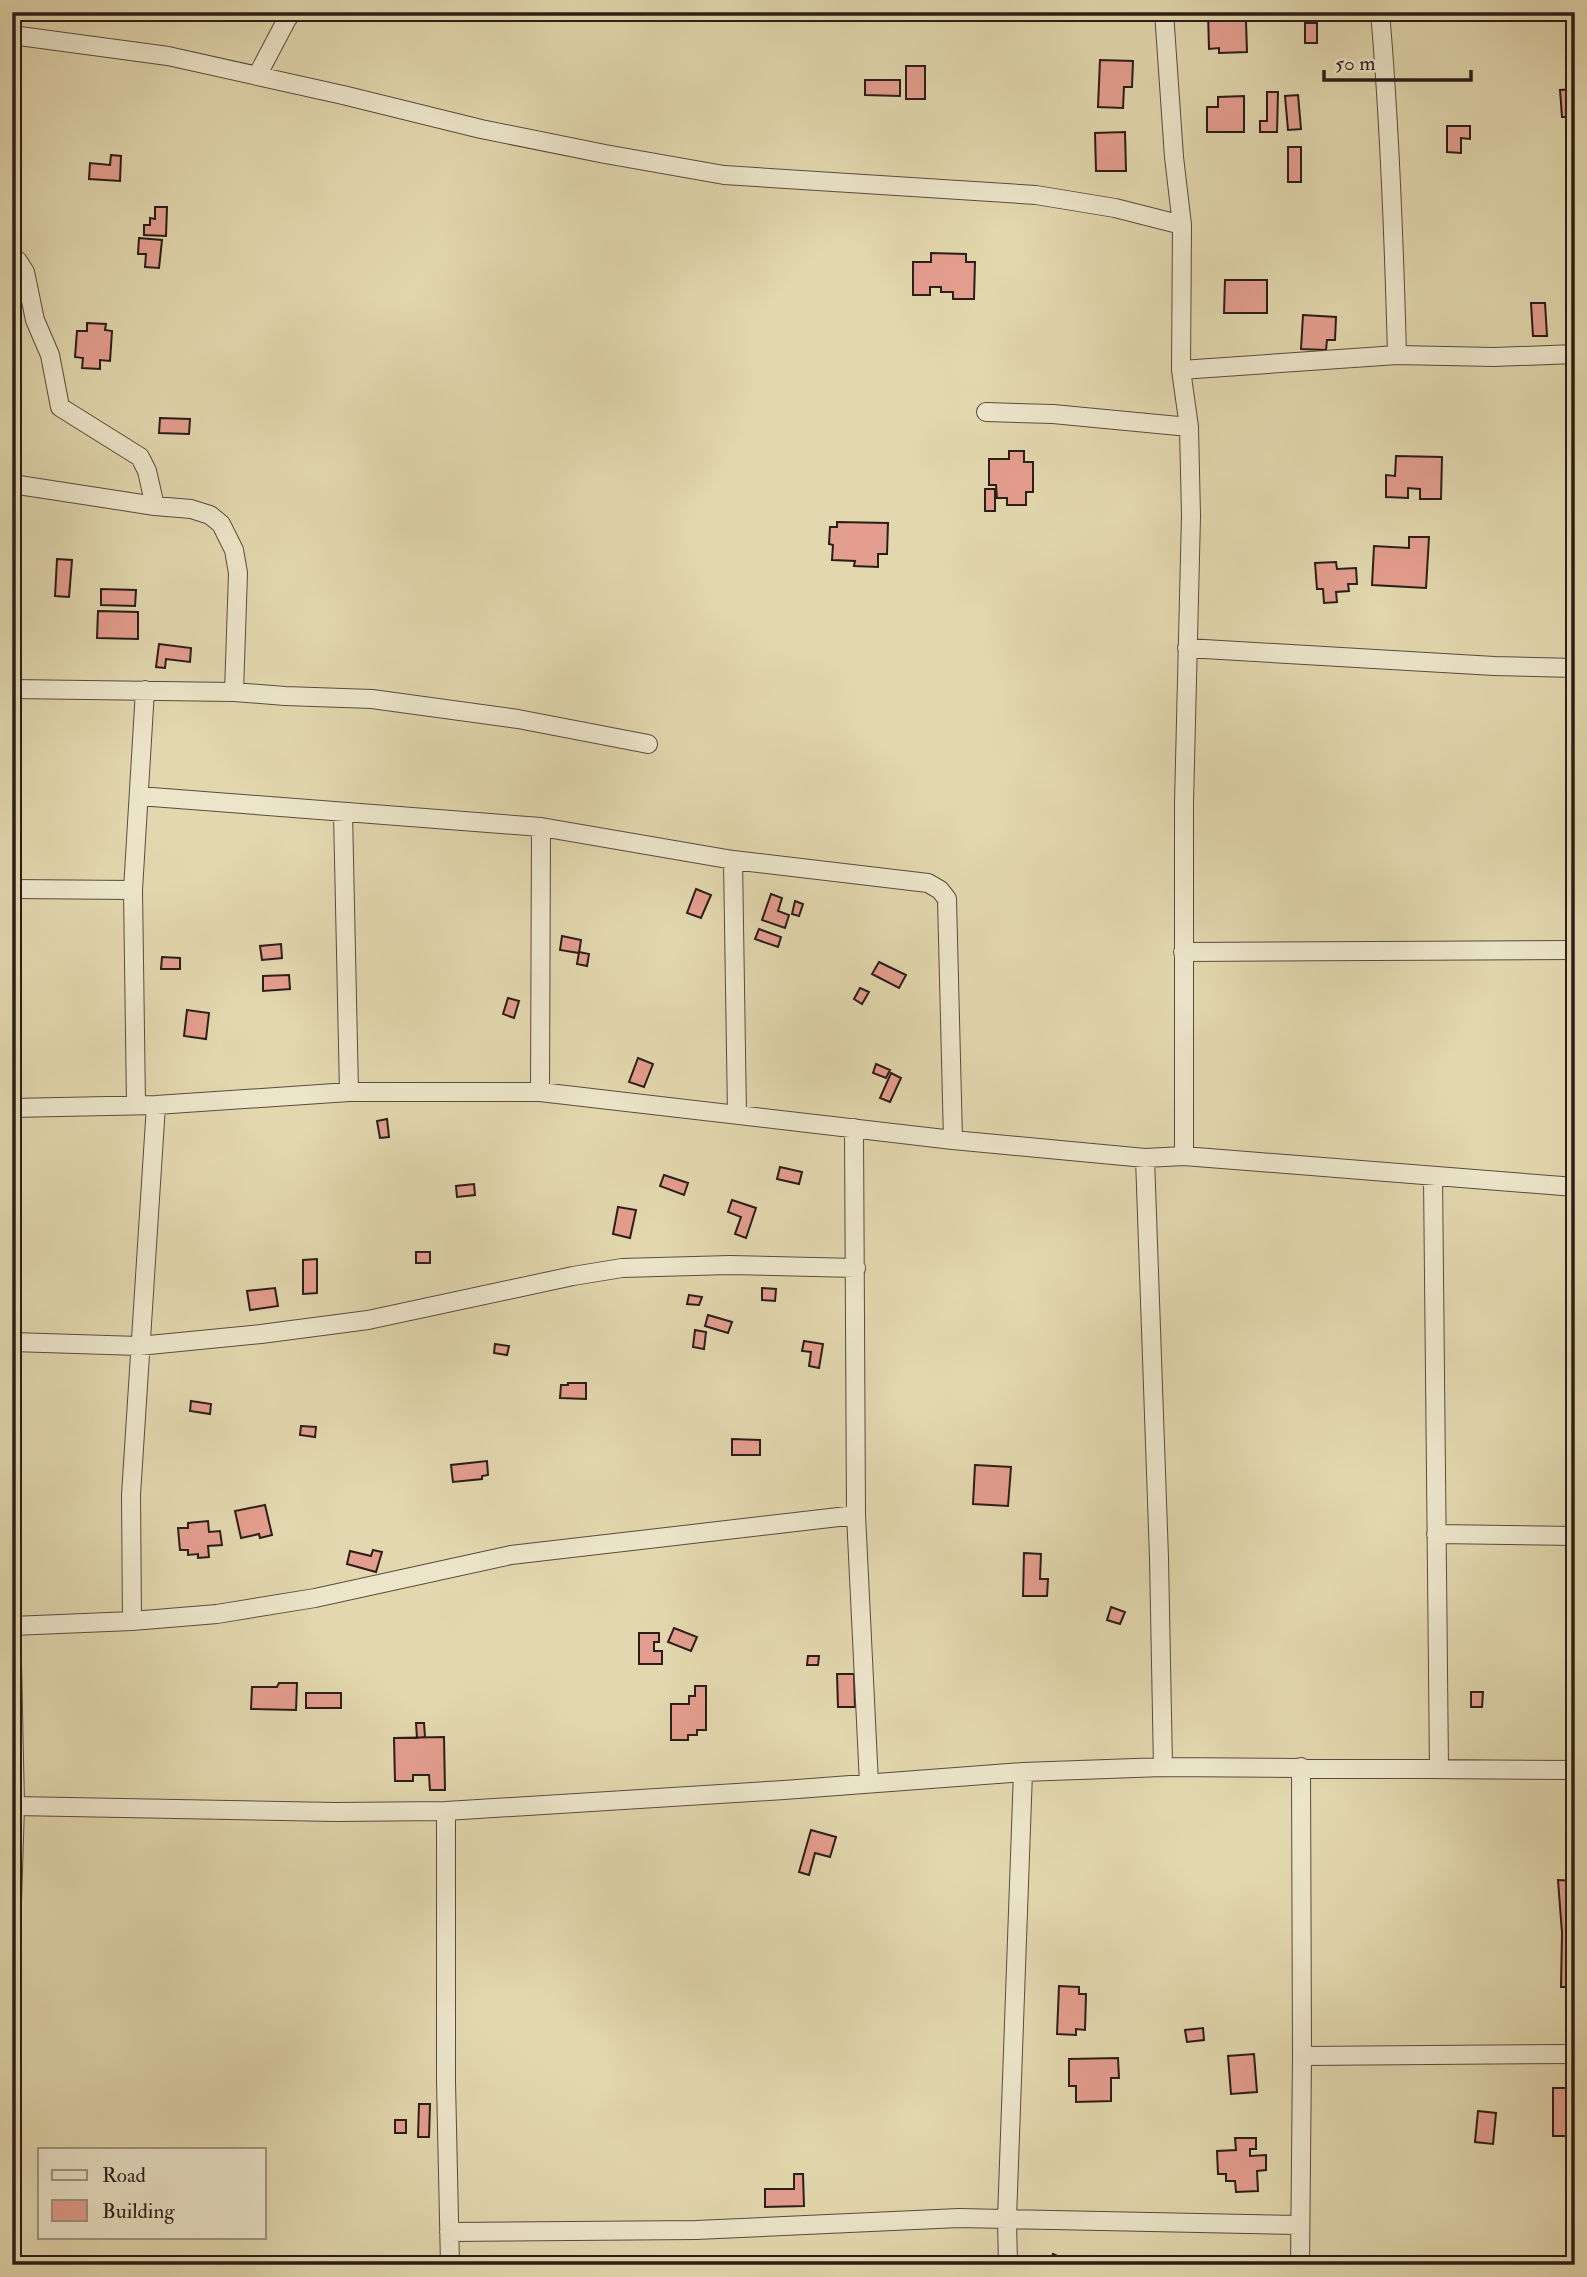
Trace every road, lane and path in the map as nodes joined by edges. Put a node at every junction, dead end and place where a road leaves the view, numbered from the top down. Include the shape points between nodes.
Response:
1 (293, 12) edge
2 (1164, 12) edge
3 (1380, 12) edge
4 (12, 35) edge
5 (257, 76) junction
6 (1182, 225) junction
7 (12, 257) edge
8 (1575, 354) edge
9 (1397, 355) junction
10 (1181, 370) junction
11 (986, 412) dead end
12 (1189, 427) junction
13 (12, 484) edge
14 (155, 506) junction
15 (1187, 648) junction
16 (1575, 668) edge
17 (12, 689) edge
18 (145, 690) junction
19 (234, 691) junction
20 (648, 744) dead end
21 (139, 796) junction
22 (343, 812) junction
23 (541, 827) junction
24 (733, 860) junction
25 (12, 890) edge
26 (133, 890) junction
27 (1575, 950) edge
28 (1183, 952) junction
29 (349, 1092) junction
30 (540, 1093) junction
31 (136, 1104) junction
32 (156, 1105) junction
33 (12, 1108) edge
34 (737, 1114) junction
35 (854, 1128) junction
36 (953, 1140) junction
37 (1184, 1156) junction
38 (1145, 1158) junction
39 (1433, 1177) junction
40 (1575, 1187) edge
41 (856, 1268) junction
42 (12, 1342) edge
43 (139, 1346) junction
44 (856, 1515) junction
45 (1436, 1534) junction
46 (1575, 1536) edge
47 (132, 1621) junction
48 (12, 1626) edge
49 (12, 1661) edge
50 (1163, 1767) junction
51 (1301, 1767) junction
52 (1439, 1768) junction
53 (1575, 1770) edge
54 (1023, 1772) junction
55 (869, 1783) junction
56 (15, 1806) junction
57 (446, 1811) junction
58 (12, 1902) edge
59 (1575, 2053) edge
60 (1303, 2056) junction
61 (1007, 2219) junction
62 (1300, 2225) junction
63 (449, 2232) junction
64 (450, 2265) edge
65 (1008, 2265) edge
66 (1300, 2265) edge

1 - 5 street
2 - 6 street
3 - 9 street
4 - 5 street via 168,56
5 - 6 street via 481,129 724,175 1036,195
6 - 10 street
7 - 14 street via 25,272 60,407 140,457
8 - 9 street
9 - 10 street
10 - 12 street
11 - 12 street
12 - 15 street
13 - 14 street
14 - 19 street via 210,515 221,524 234,550 238,573
15 - 16 street
15 - 28 street
17 - 18 street
18 - 19 street
18 - 21 street
19 - 20 street via 451,708
21 - 22 street
21 - 26 street
22 - 23 street
22 - 29 street
23 - 24 street
23 - 30 street
24 - 34 street
24 - 36 street via 928,883 940,890 947,899
25 - 26 street
26 - 31 street
27 - 28 street
28 - 37 street
29 - 30 street
29 - 32 street
30 - 34 street
31 - 32 street
31 - 33 street
32 - 43 street
34 - 35 street
35 - 36 street
35 - 41 street
36 - 38 street
37 - 38 street
37 - 39 street
38 - 50 street
39 - 40 street
39 - 45 street
41 - 43 street via 622,1268 368,1320
41 - 44 street
42 - 43 street
43 - 47 street via 131,1495
44 - 47 street via 511,1555 315,1598 217,1614
44 - 55 street
45 - 46 street
45 - 52 street
47 - 48 street
49 - 56 street
50 - 51 street
50 - 54 street
51 - 52 street
51 - 60 street
52 - 53 street
54 - 55 street
54 - 61 street
55 - 57 street
56 - 57 street
56 - 58 street
57 - 63 street
59 - 60 street
60 - 62 street
61 - 62 street
61 - 63 street via 696,2230
61 - 65 street
62 - 66 street
63 - 64 street

